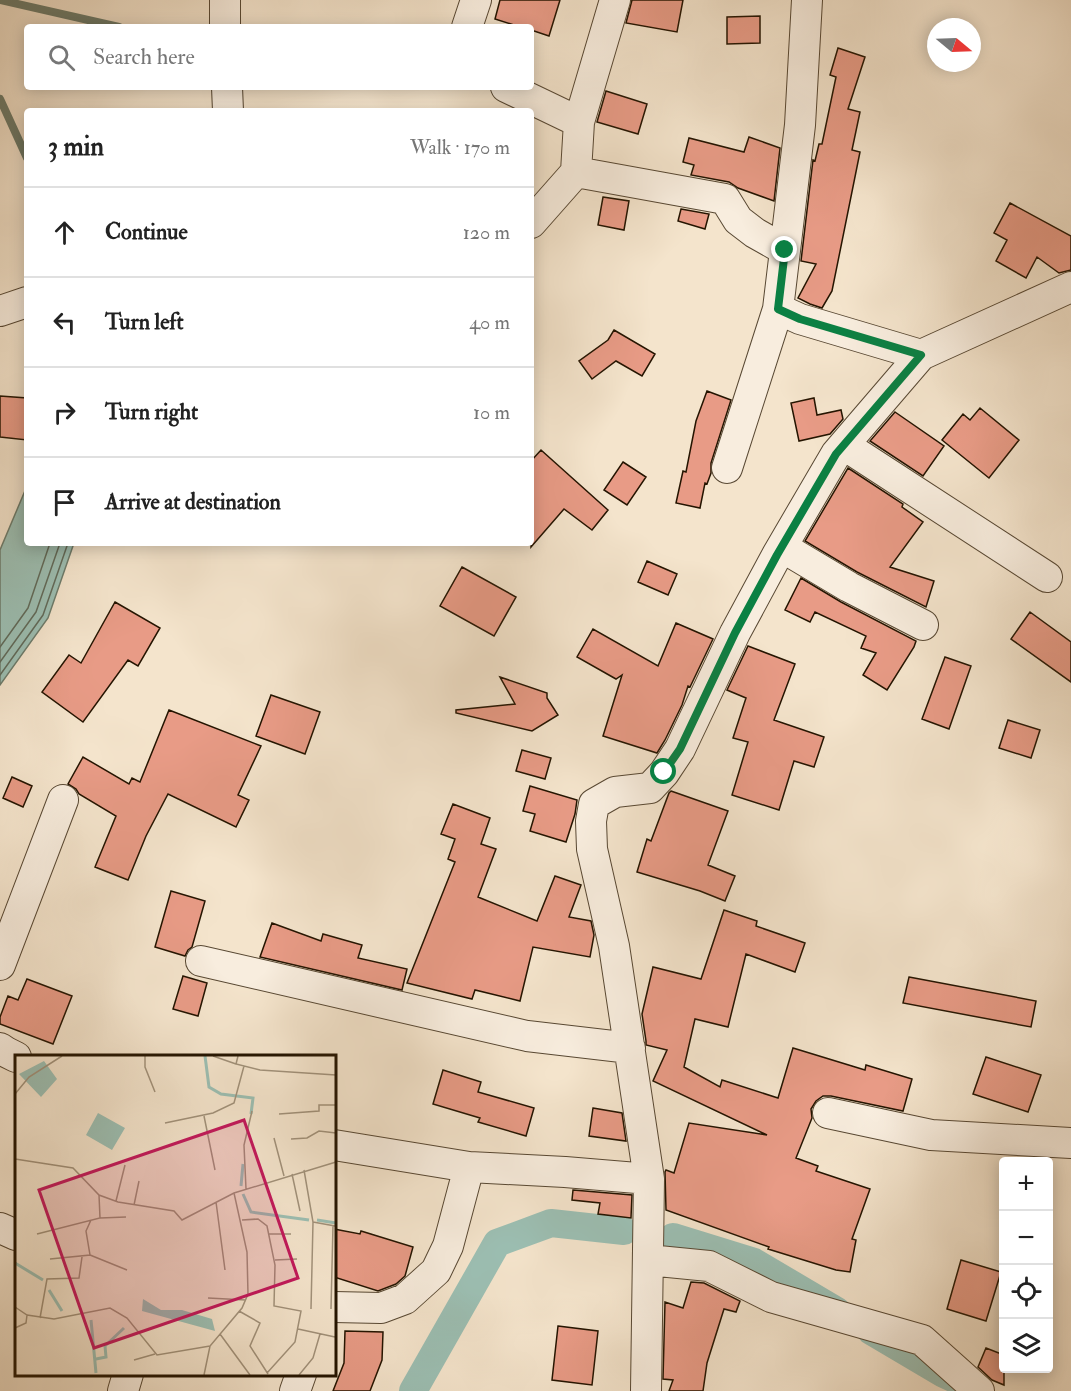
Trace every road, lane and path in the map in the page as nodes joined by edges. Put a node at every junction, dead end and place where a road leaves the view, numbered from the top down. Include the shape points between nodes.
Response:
1 (225, 0) edge
2 (476, 0) edge
3 (615, 0) edge
4 (807, 0) edge
5 (225, 24) edge
6 (468, 24) edge
7 (227, 90) edge
8 (512, 90) edge
9 (228, 108) edge
10 (579, 122) junction
11 (576, 172) junction
12 (534, 220) edge
13 (785, 250) junction
14 (1071, 287) edge
15 (24, 303) edge
16 (778, 309) junction
17 (0, 311) edge
18 (921, 355) junction
19 (844, 445) junction
20 (727, 468) dead end
21 (782, 547) junction
22 (1047, 577) dead end
23 (923, 625) dead end
24 (63, 800) dead end
25 (201, 961) dead end
26 (0, 965) edge
27 (0, 1047) edge
28 (630, 1048) junction
29 (15, 1056) edge
30 (828, 1113) dead end
31 (1071, 1143) edge
32 (336, 1145) edge
33 (469, 1167) junction
34 (649, 1179) junction
35 (0, 1228) edge
36 (15, 1235) edge
37 (648, 1260) junction
38 (336, 1307) edge
39 (127, 1376) edge
40 (300, 1376) edge
41 (123, 1391) edge
42 (295, 1391) edge
43 (646, 1391) edge
44 (979, 1391) edge

1 - 5 street
2 - 6 street
3 - 10 street
4 - 13 street via 800,125
7 - 9 street
8 - 10 street
10 - 11 street
11 - 12 street
11 - 13 street via 725,199 738,220
13 - 16 street
14 - 18 street
15 - 17 street
16 - 18 street
16 - 20 street
18 - 19 street
19 - 21 street
19 - 22 street
21 - 23 street
21 - 28 street via 735,633 680,749 664,772 650,788 615,792 594,804 592,849 614,946
24 - 26 street
25 - 28 street via 527,1036
27 - 29 street
28 - 34 street
30 - 31 street via 931,1135
32 - 33 street
33 - 34 street
33 - 38 street via 448,1246 436,1271 405,1299 381,1308
34 - 37 street
35 - 36 street
37 - 43 street
37 - 44 street via 710,1266 771,1297 922,1340
39 - 41 street
40 - 42 street

